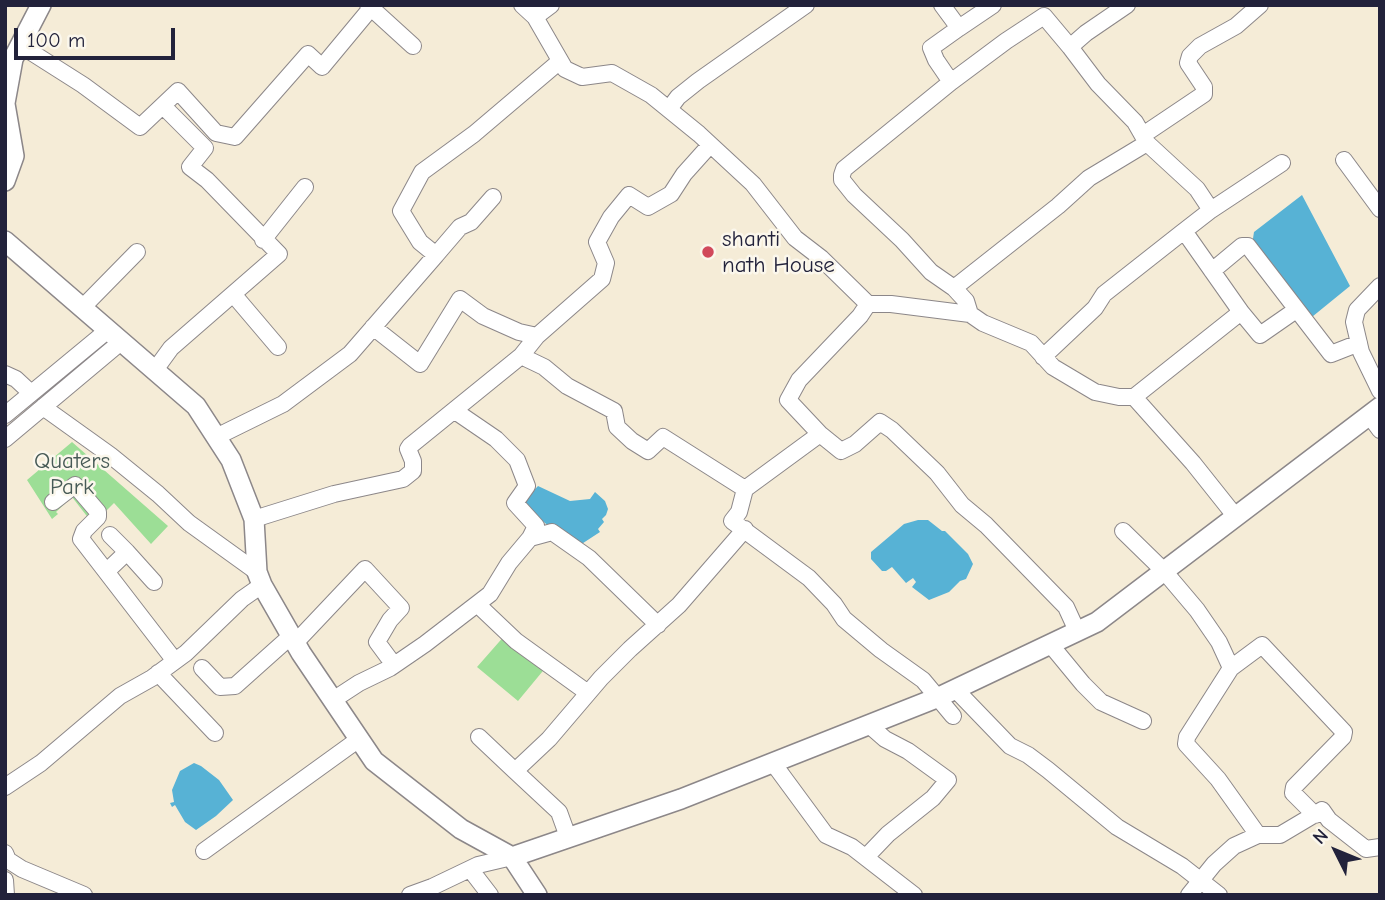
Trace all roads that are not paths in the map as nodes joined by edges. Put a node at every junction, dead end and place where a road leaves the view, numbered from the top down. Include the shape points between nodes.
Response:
1 (41, 5) edge
2 (522, 5) edge
3 (551, 5) edge
4 (806, 5) edge
5 (942, 5) edge
6 (993, 5) edge
7 (1127, 5) edge
8 (1260, 5) edge
9 (369, 7) edge
10 (1051, 10) edge
11 (535, 17) junction
12 (959, 28) junction
13 (20, 45) junction
14 (413, 46) dead end
15 (1070, 47) junction
16 (560, 61) junction
17 (8, 74) edge
18 (951, 82) junction
19 (5, 104) edge
20 (163, 106) junction
21 (668, 109) junction
22 (1145, 139) junction
23 (710, 145) junction
24 (1344, 160) dead end
25 (1282, 163) dead end
26 (5, 181) edge
27 (305, 187) dead end
28 (494, 197) dead end
29 (1377, 200) edge
30 (1211, 210) junction
31 (1184, 231) junction
32 (263, 240) junction
33 (5, 241) edge
34 (137, 252) dead end
35 (436, 255) junction
36 (1212, 271) junction
37 (1380, 286) edge
38 (954, 288) junction
39 (233, 294) junction
40 (868, 304) junction
41 (82, 308) junction
42 (1296, 310) junction
43 (1241, 312) junction
44 (970, 314) junction
45 (373, 327) junction
46 (115, 335) junction
47 (537, 336) junction
48 (1359, 343) junction
49 (278, 347) dead end
50 (521, 356) junction
51 (1043, 357) junction
52 (155, 370) junction
53 (5, 374) edge
54 (1380, 391) edge
55 (31, 393) junction
56 (1134, 397) junction
57 (43, 407) junction
58 (455, 411) junction
59 (5, 415) edge
60 (1376, 417) edge
61 (820, 434) junction
62 (216, 437) junction
63 (5, 439) edge
64 (745, 489) junction
65 (53, 502) dead end
66 (1236, 516) junction
67 (254, 519) junction
68 (745, 529) junction
69 (1123, 531) dead end
70 (110, 535) dead end
71 (530, 538) junction
72 (127, 552) junction
73 (107, 571) junction
74 (1164, 571) junction
75 (259, 579) junction
76 (154, 582) dead end
77 (477, 604) junction
78 (658, 625) junction
79 (1077, 631) junction
80 (293, 639) junction
81 (1050, 644) junction
82 (175, 661) junction
83 (394, 665) junction
84 (202, 668) dead end
85 (1231, 668) junction
86 (158, 673) junction
87 (587, 693) junction
88 (947, 693) junction
89 (333, 700) junction
90 (953, 716) dead end
91 (1143, 721) dead end
92 (869, 725) junction
93 (215, 733) dead end
94 (479, 737) dead end
95 (359, 738) junction
96 (773, 763) junction
97 (515, 771) junction
98 (5, 788) edge
99 (1315, 815) junction
100 (1258, 835) junction
101 (568, 837) junction
102 (1380, 847) edge
103 (204, 851) dead end
104 (512, 857) junction
105 (866, 857) junction
106 (6, 859) edge
107 (470, 869) junction
108 (5, 880) edge
109 (1200, 881) junction
110 (449, 888) edge
111 (78, 894) edge
112 (6, 895) edge
113 (410, 895) edge
114 (490, 895) edge
115 (537, 895) edge
116 (914, 895) edge
117 (1189, 895) edge
118 (1219, 895) edge

1 - 13 main road
2 - 11 street
3 - 11 street
4 - 21 street via 698,81
5 - 12 street
6 - 12 street
7 - 15 street
8 - 22 street via 1190,56 1188,63 1204,94
9 - 14 street
9 - 20 street via 322,67 308,54 236,136 216,133 178,91
10 - 15 street
10 - 18 street
11 - 16 street
12 - 18 street via 931,48
13 - 17 main road
13 - 20 street via 140,127
15 - 22 street
16 - 21 street via 565,69 582,77 612,73
16 - 35 street via 422,172 401,211 420,242
17 - 19 main road
18 - 38 street via 844,169 842,180 931,272
19 - 26 main road via 14,156
20 - 32 street via 205,148 190,167
21 - 23 street
22 - 30 street via 1197,189
22 - 38 street via 1089,178
23 - 40 street via 753,184 795,238
23 - 47 street via 671,194 648,207 629,195 597,242 606,263 603,279
24 - 29 street
25 - 30 street
27 - 32 street
28 - 35 street
30 - 31 street
31 - 36 street
31 - 51 street via 1104,294
32 - 39 street via 279,254
33 - 41 main road
34 - 41 street
35 - 45 street
36 - 42 street via 1248,246
36 - 43 street
37 - 48 street via 1357,310 1353,322
38 - 44 street
39 - 49 street
39 - 52 street via 172,348
40 - 44 street
40 - 61 street via 799,380 788,400
41 - 46 main road
42 - 43 street via 1260,335
42 - 48 street via 1331,354
43 - 56 street
44 - 51 street via 1031,343
45 - 47 street via 420,364 460,299 483,316
45 - 62 street via 350,354 283,404
46 - 52 main road
46 - 55 street
46 - 57 street
47 - 50 street
48 - 54 street
50 - 58 street
50 - 64 street via 614,411 617,428 648,451 663,437
51 - 56 street via 1095,392
52 - 62 main road via 196,406
53 - 55 street
55 - 59 street
56 - 66 street
57 - 63 street
57 - 75 street via 110,455
58 - 67 street via 408,449 413,471 403,479
58 - 71 street via 517,460 527,486 515,503 536,526
60 - 66 main road
61 - 64 street
61 - 79 street via 841,451 880,422 892,430 1066,607
62 - 67 main road via 231,460
64 - 68 street via 732,521
65 - 73 street via 72,485 78,486 99,515 82,539
66 - 74 main road
67 - 75 main road
68 - 78 street
68 - 88 street via 809,578 844,619 881,650
69 - 74 street
70 - 72 street
71 - 77 street
71 - 78 street via 552,532 589,558
72 - 73 street
72 - 76 street
73 - 82 street
74 - 79 main road via 1097,622
74 - 85 street via 1197,610
75 - 80 main road
75 - 82 street
77 - 83 street
77 - 87 street via 516,641
78 - 87 street
79 - 81 main road
80 - 83 street via 365,569 401,608 377,642
80 - 84 street via 235,686 220,687
80 - 89 main road
81 - 88 main road
81 - 91 street via 1101,702
82 - 86 street
83 - 89 street
85 - 99 street via 1262,645 1344,732 1294,787 1293,793
85 - 100 street via 1186,737 1186,744
86 - 93 street
86 - 98 street via 120,696
87 - 97 street
88 - 90 street
88 - 92 main road
88 - 109 street via 1117,827
89 - 95 main road
92 - 96 main road
92 - 105 street via 948,780
94 - 97 street
95 - 103 street
95 - 104 main road via 374,761 461,829
96 - 101 main road
96 - 105 street via 826,835
97 - 101 street via 559,812
99 - 100 street via 1280,835
99 - 102 street via 1322,810 1366,849
100 - 109 street via 1234,846
101 - 104 main road
104 - 107 street
104 - 115 main road
105 - 116 street
106 - 111 street
107 - 110 street
107 - 114 street
108 - 112 street
109 - 117 street
109 - 118 street
110 - 113 street

